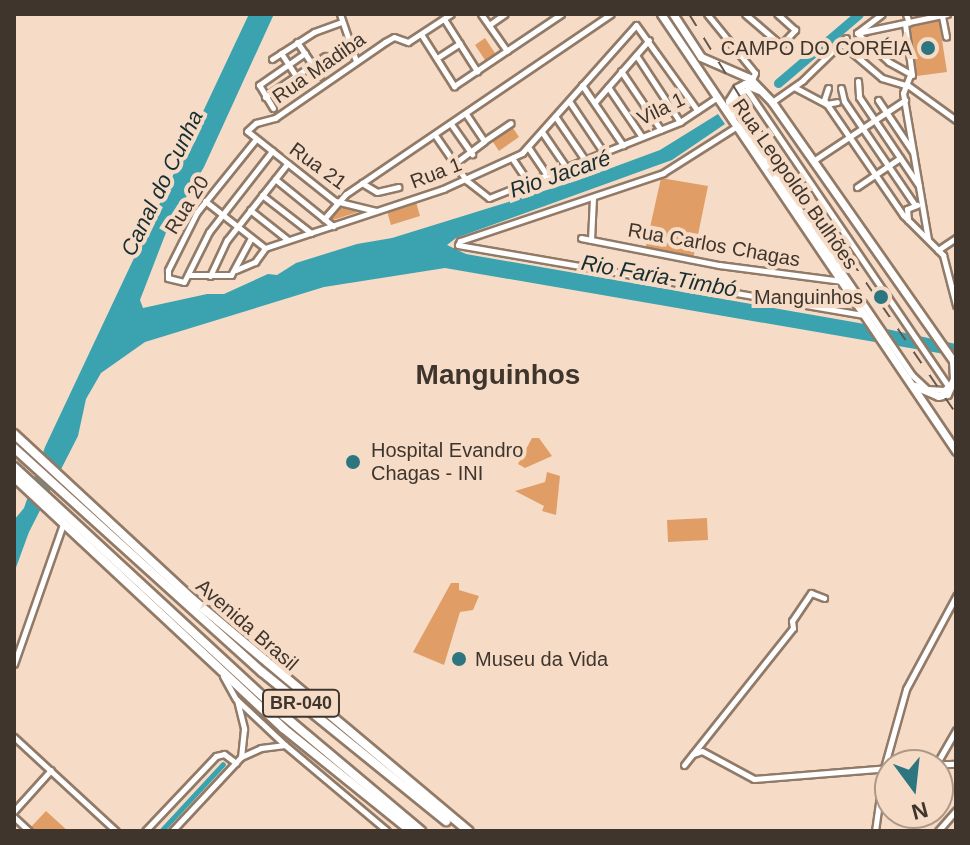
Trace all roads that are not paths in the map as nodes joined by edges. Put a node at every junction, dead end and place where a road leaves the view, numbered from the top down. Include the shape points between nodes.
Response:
1 (340, 14) edge
2 (451, 14) edge
3 (481, 14) edge
4 (505, 14) edge
5 (560, 14) edge
6 (611, 14) edge
7 (661, 14) edge
8 (673, 14) edge
9 (707, 14) edge
10 (745, 14) edge
11 (777, 14) edge
12 (882, 14) edge
13 (906, 14) edge
14 (939, 15) edge
15 (444, 19) junction
16 (342, 22) junction
17 (907, 24) junction
18 (489, 25) junction
19 (857, 33) junction
20 (421, 34) junction
21 (946, 37) dead end
22 (649, 40) junction
23 (297, 42) junction
24 (460, 43) junction
25 (507, 51) junction
26 (281, 53) junction
27 (305, 53) junction
28 (636, 55) junction
29 (325, 56) dead end
30 (437, 58) junction
31 (272, 59) dead end
32 (356, 61) junction
33 (289, 64) junction
34 (312, 65) junction
35 (477, 71) junction
36 (621, 71) junction
37 (912, 74) junction
38 (296, 76) junction
39 (320, 76) dead end
40 (752, 80) junction
41 (858, 81) dead end
42 (906, 84) junction
43 (582, 85) junction
44 (608, 87) junction
45 (794, 87) junction
46 (828, 88) dead end
47 (841, 88) dead end
48 (761, 91) junction
49 (265, 97) junction
50 (716, 98) junction
51 (878, 100) dead end
52 (905, 100) junction
53 (569, 101) junction
54 (595, 102) junction
55 (772, 102) junction
56 (837, 102) dead end
57 (828, 104) junction
58 (273, 108) dead end
59 (697, 110) junction
60 (466, 114) junction
61 (887, 114) junction
62 (555, 116) junction
63 (956, 120) edge
64 (875, 121) junction
65 (680, 122) junction
66 (511, 123) dead end
67 (451, 124) junction
68 (735, 124) junction
69 (863, 129) junction
70 (661, 130) junction
71 (248, 132) joint
72 (542, 132) junction
73 (435, 135) junction
74 (642, 137) junction
75 (851, 137) junction
76 (256, 139) junction
77 (484, 141) junction
78 (623, 145) junction
79 (528, 147) junction
80 (272, 151) junction
81 (604, 153) junction
82 (472, 154) junction
83 (915, 155) junction
84 (512, 158) junction
85 (900, 158) junction
86 (816, 159) dead end
87 (585, 160) junction
88 (287, 164) junction
89 (454, 164) junction
90 (889, 165) junction
91 (566, 167) junction
92 (876, 174) junction
93 (547, 175) junction
94 (275, 179) junction
95 (466, 180) junction
96 (528, 182) junction
97 (362, 183) junction
98 (398, 187) dead end
99 (857, 187) dead end
100 (921, 189) junction
101 (262, 195) junction
102 (593, 198) junction
103 (205, 201) junction
104 (338, 202) junction
105 (915, 205) junction
106 (250, 210) junction
107 (377, 211) junction
108 (925, 212) junction
109 (221, 215) junction
110 (324, 219) junction
111 (908, 221) junction
112 (333, 226) junction
113 (237, 227) junction
114 (311, 233) junction
115 (481, 236) junction
116 (251, 238) junction
117 (581, 238) dead end
118 (956, 238) edge
119 (288, 240) junction
120 (591, 240) junction
121 (928, 240) junction
122 (265, 248) junction
123 (938, 250) junction
124 (480, 251) junction
125 (235, 271) junction
126 (188, 275) junction
127 (210, 276) junction
128 (843, 281) junction
129 (954, 290) edge
130 (956, 305) edge
131 (865, 315) junction
132 (874, 323) junction
133 (953, 358) edge
134 (910, 382) junction
135 (14, 432) edge
136 (18, 451) edge
137 (956, 451) edge
138 (14, 467) edge
139 (14, 477) edge
140 (73, 496) junction
141 (57, 512) junction
142 (63, 523) junction
143 (956, 596) edge
144 (824, 598) dead end
145 (211, 659) junction
146 (14, 664) edge
147 (236, 699) junction
148 (956, 730) edge
149 (14, 737) edge
150 (285, 745) junction
151 (892, 749) edge
152 (945, 749) edge
153 (692, 754) junction
154 (333, 759) junction
155 (238, 760) junction
156 (684, 765) dead end
157 (874, 769) edge
158 (51, 770) junction
159 (362, 794) junction
160 (956, 810) edge
161 (14, 811) edge
162 (14, 817) edge
163 (108, 823) junction
164 (174, 830) edge
165 (29, 831) edge
166 (100, 831) edge
167 (116, 831) edge
168 (145, 831) edge
169 (387, 831) edge
170 (411, 831) edge
171 (421, 831) edge
172 (459, 831) edge
173 (468, 831) edge
174 (938, 831) edge

1 - 16 street
2 - 15 street, Rua Madiba
3 - 18 street
4 - 18 street
5 - 25 street
6 - 60 street
7 - 50 main road, Rua Leopoldo Bulhões
8 - 40 main road, Rua Leopoldo Bulhões via 701,57
9 - 40 street via 755,73
10 - 11 street via 779,44 795,29
12 - 19 street
13 - 17 street
14 - 17 street
14 - 21 street
15 - 20 street, Rua Madiba
15 - 24 street
16 - 23 street
16 - 32 street
17 - 19 street
17 - 37 street
18 - 25 street
19 - 37 street
20 - 30 street
20 - 32 street, Rua Madiba via 406,43 394,37
22 - 28 street
22 - 43 street, Rua 1 via 634,27
22 - 59 street
23 - 26 street
23 - 27 street
24 - 30 street
24 - 35 street
25 - 35 street
26 - 31 street
26 - 33 street
27 - 33 street
27 - 34 street
28 - 36 street
28 - 65 street
29 - 34 street
30 - 35 street via 454,86
32 - 71 street, Rua Madiba
33 - 38 street
33 - 49 street via 259,85
34 - 38 street
34 - 39 street
36 - 44 street
36 - 70 street
37 - 42 street
38 - 49 street
40 - 48 main road, Rua Leopoldo Bulhões
41 - 64 street via 858,94
42 - 45 street via 882,78 843,41
42 - 52 street
42 - 63 street
43 - 53 street, Rua 1
43 - 54 street
44 - 54 street
44 - 74 street
45 - 55 street
45 - 57 street
46 - 57 street
47 - 69 street
48 - 55 main road, Rua Leopoldo Bulhões
48 - 68 main road via 745,84 732,92
49 - 58 street
50 - 59 street, Vila 1
50 - 68 main road, Rua Leopoldo Bulhões
51 - 61 street
52 - 61 street
52 - 83 street
53 - 62 street, Rua 1
53 - 81 street
54 - 78 street
55 - 133 main road, Rua Leopoldo Bulhões
56 - 57 street
57 - 75 street
59 - 65 street, Vila 1
60 - 67 street
60 - 77 street
61 - 64 street
61 - 83 street
62 - 72 street, Rua 1
62 - 87 street
64 - 69 street
64 - 85 street
65 - 70 street, Vila 1
66 - 77 street
67 - 73 street
67 - 82 street
68 - 102 street via 672,169
68 - 128 main road, Rua Leopoldo Bulhões
69 - 75 street
69 - 90 street
70 - 74 street, Vila 1
71 - 76 street, Rua 21
72 - 79 street, Rua 1
72 - 91 street
73 - 89 street
73 - 97 street
74 - 78 street, Vila 1
75 - 86 street
75 - 92 street
76 - 80 street, Rua 21
76 - 103 street, Rua 20
77 - 82 street
78 - 81 street, Vila 1
79 - 84 street, Rua 1
79 - 93 street
80 - 88 street, Rua 21
80 - 109 street
81 - 87 street, Vila 1
82 - 89 street
83 - 100 street
84 - 95 street, Rua 1
84 - 96 street
85 - 90 street
85 - 100 street
87 - 91 street, Vila 1
88 - 94 street
88 - 104 street, Rua 21
89 - 95 street
90 - 92 street
90 - 105 street
91 - 93 street, Vila 1
92 - 99 street
92 - 111 street
93 - 96 street, Vila 1
94 - 101 street
94 - 110 street
95 - 96 street, Vila 1 via 486,197
95 - 107 street, Rua 1
97 - 98 street via 377,192
97 - 104 street
100 - 108 street
101 - 106 street
101 - 114 street
102 - 115 street
102 - 120 street
103 - 109 street
103 - 126 street, Rua 20 via 166,274 184,282
104 - 107 street, Rua 21
104 - 110 street
105 - 108 street
105 - 111 street via 907,209
106 - 113 street
106 - 119 street
107 - 112 street, Rua 1
108 - 121 street
109 - 113 street
109 - 126 street
110 - 112 street
111 - 121 street
112 - 114 street, Rua 1
113 - 116 street
113 - 127 street
114 - 119 street, Rua 1
115 - 124 street
115 - 124 street via 458,245
116 - 122 street
116 - 125 street
117 - 120 street, Rua Carlos Chagas
118 - 123 street
119 - 122 street, Rua 1
120 - 128 street, Rua Carlos Chagas via 719,265
121 - 123 street
122 - 125 street, Rua 1 via 255,262
123 - 129 street
124 - 131 street
125 - 127 street
126 - 127 street
128 - 131 main road, Rua Leopoldo Bulhões
129 - 130 street
131 - 132 main road, Rua Leopoldo Bulhões
132 - 132 street via 736,114 732,103 737,93 747,90 948,386 932,391 919,383
132 - 134 main road, Rua Leopoldo Bulhões
133 - 134 main road via 954,379 947,394 932,394
134 - 137 main road, Rua Leopoldo Bulhões
135 - 140 highway, Avenida Brasil
136 - 140 highway, Avenida Brasil / BR-040
138 - 141 highway, Avenida Brasil / BR-040
139 - 141 highway, Avenida Brasil
140 - 172 highway, Avenida Brasil / BR-040 via 262,672
140 - 173 highway, Avenida Brasil
141 - 142 highway, Avenida Brasil
141 - 154 highway, Avenida Brasil / BR-040
142 - 145 highway, Avenida Brasil
142 - 146 street
143 - 151 street via 906,689
144 - 153 street via 811,593 792,621 793,628
145 - 147 street
145 - 159 highway, Avenida Brasil
147 - 150 street
147 - 155 street via 244,729
148 - 152 street
149 - 158 street
150 - 155 street via 261,748
150 - 169 street
153 - 156 street
153 - 157 street via 702,751 754,779
154 - 159 highway
154 - 171 highway, Avenida Brasil / BR-040
155 - 164 street
155 - 168 street via 216,756
158 - 161 street
158 - 163 street
159 - 170 highway, Avenida Brasil
160 - 174 street
162 - 165 street
163 - 166 street
163 - 167 street

